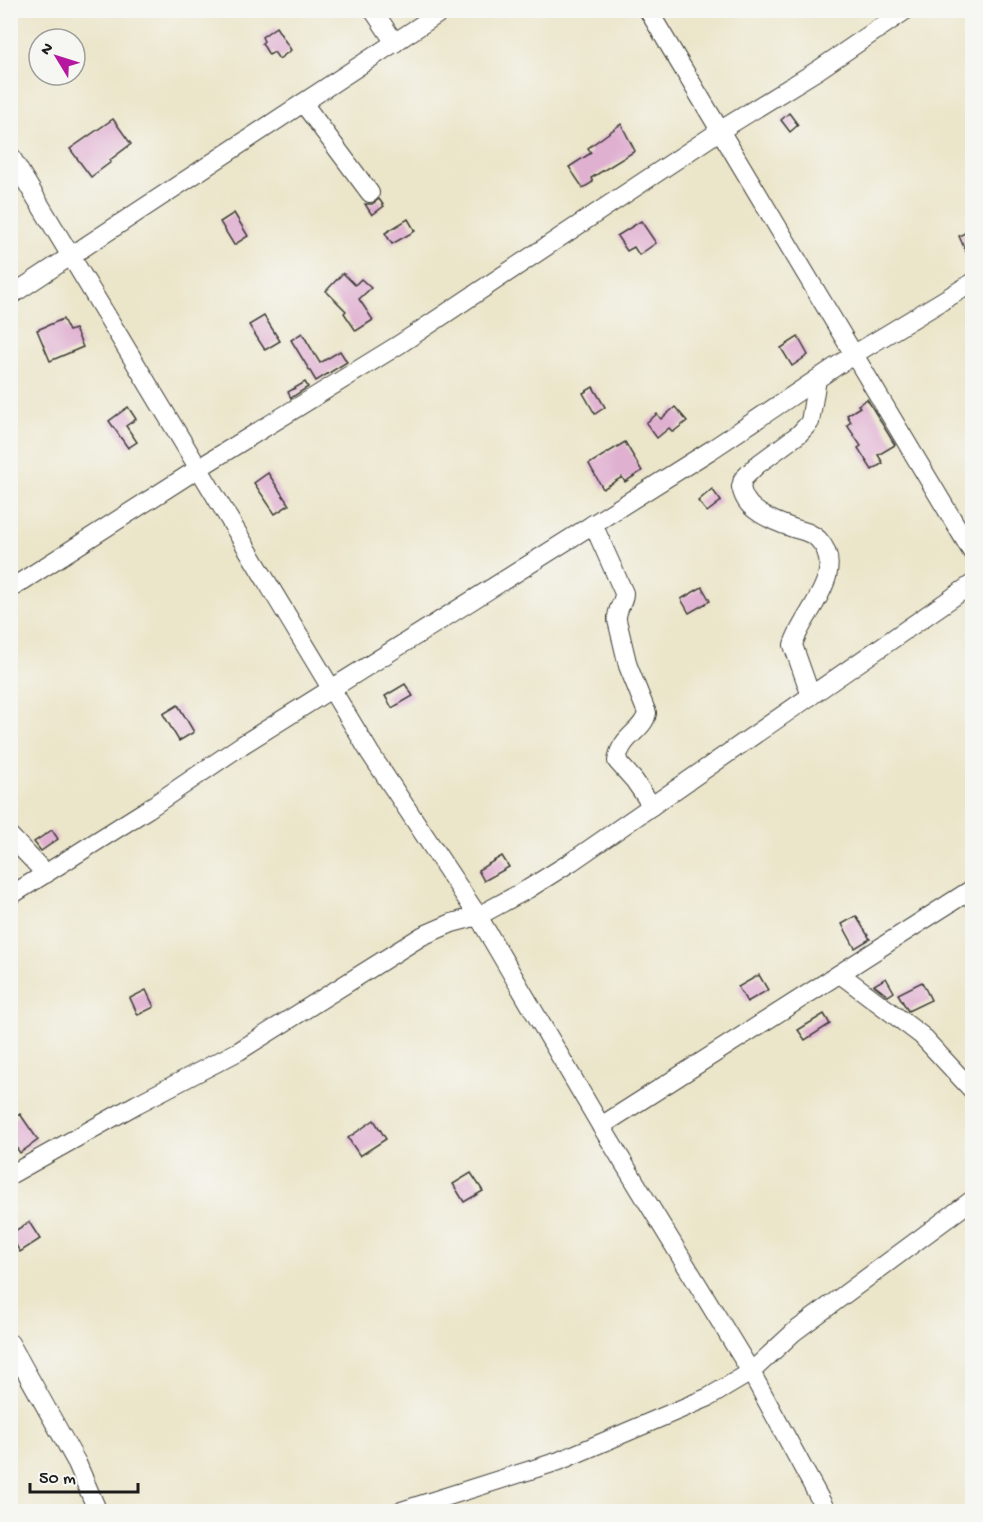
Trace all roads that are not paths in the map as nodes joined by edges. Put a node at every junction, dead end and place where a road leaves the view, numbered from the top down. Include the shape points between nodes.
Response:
1 (373, 10) edge
2 (444, 10) edge
3 (648, 10) edge
4 (906, 10) edge
5 (395, 43) junction
6 (303, 104) junction
7 (721, 130) junction
8 (10, 155) edge
9 (370, 193) dead end
10 (70, 256) junction
11 (972, 283) edge
12 (10, 296) edge
13 (853, 355) junction
14 (817, 379) junction
15 (199, 468) junction
16 (593, 524) junction
17 (972, 552) edge
18 (972, 584) edge
19 (10, 589) edge
20 (332, 688) junction
21 (811, 696) junction
22 (652, 806) junction
23 (10, 836) edge
24 (46, 874) junction
25 (972, 889) edge
26 (10, 896) edge
27 (478, 916) junction
28 (840, 974) junction
29 (972, 1090) edge
30 (601, 1126) junction
31 (10, 1175) edge
32 (972, 1200) edge
33 (10, 1342) edge
34 (750, 1372) junction
35 (98, 1512) edge
36 (398, 1512) edge
37 (826, 1512) edge

1 - 5 street
2 - 5 street
3 - 7 street
4 - 7 street
5 - 6 street
6 - 9 street
6 - 10 street
7 - 13 street
7 - 15 street via 400,344
8 - 10 street
10 - 12 street
10 - 15 street
11 - 13 street
13 - 14 street
13 - 17 street
14 - 16 street
14 - 21 street via 810,422 800,434 757,465 743,479 741,487 746,501 758,511 809,532 818,538 825,552 822,592 793,645
15 - 19 street
15 - 20 street
16 - 20 street
16 - 22 street via 624,593 617,620 628,666 647,713 622,745 617,761
18 - 21 street
20 - 24 street
20 - 27 street via 370,753
21 - 22 street
22 - 27 street via 528,889
23 - 24 street
24 - 26 street
25 - 28 street
27 - 30 street
27 - 31 street via 422,936 239,1050
28 - 29 street via 921,1035
28 - 30 street
30 - 34 street
32 - 34 street via 794,1332
33 - 35 street via 77,1462
34 - 36 street via 709,1396 559,1461
34 - 37 street

